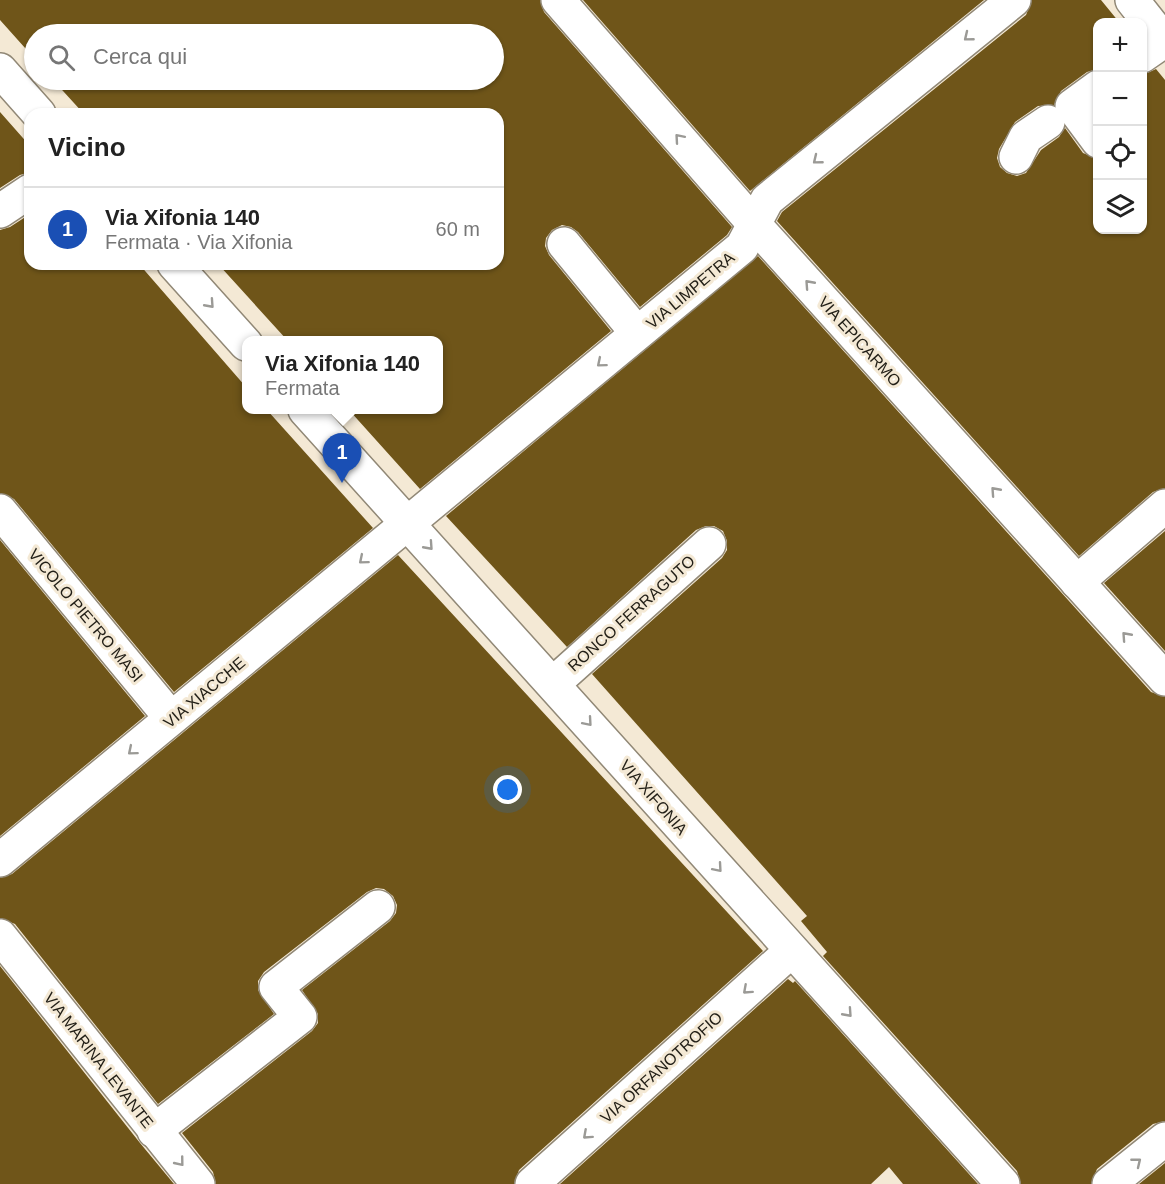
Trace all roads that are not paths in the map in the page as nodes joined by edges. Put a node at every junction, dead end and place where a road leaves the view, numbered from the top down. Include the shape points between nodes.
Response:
1 (558, 0) edge
2 (1014, 0) edge
3 (1132, 0) edge
4 (1157, 46) edge
5 (0, 70) edge
6 (1070, 107) edge
7 (34, 108) edge
8 (1093, 135) edge
9 (1016, 157) dead end
10 (24, 195) edge
11 (0, 211) edge
12 (754, 224) junction
13 (564, 244) dead end
14 (179, 270) edge
15 (637, 333) junction
16 (242, 340) edge
17 (309, 414) edge
18 (1165, 506) edge
19 (0, 511) edge
20 (408, 523) junction
21 (709, 544) dead end
22 (1077, 582) junction
23 (1165, 680) edge
24 (554, 683) junction
25 (171, 718) junction
26 (0, 860) edge
27 (378, 907) dead end
28 (0, 936) edge
29 (791, 951) junction
30 (154, 1131) junction
31 (1165, 1139) edge
32 (198, 1184) edge
33 (532, 1184) edge
34 (1003, 1184) edge
35 (1109, 1184) edge

12 -> 1 street, VIA EPICARMO
2 -> 12 street, VIA LIMPETRA via 767,200
3 - 4 street
5 - 7 street
6 - 8 street
6 - 9 street via 1026,137
10 - 11 street
12 - 15 street, VIA LIMPETRA via 741,247
22 -> 12 street, VIA EPICARMO
13 - 15 street
14 -> 16 street
15 -> 20 street, VIA LIMPETRA
17 - 20 street, VIA XIFONIA
18 - 22 street
19 - 25 street, VICOLO PIETRO MASI
20 -> 24 street, VIA XIFONIA
20 -> 25 street, VIA XIACCHE
21 - 24 street, RONCO FERRAGUTO
23 -> 22 street, VIA EPICARMO
24 -> 29 street, VIA XIFONIA
25 -> 26 street, VIA XIACCHE
27 - 30 street via 276,987 300,1017
28 - 30 street, VIA MARINA LEVANTE
29 -> 33 street, VIA ORFANOTROFIO
29 -> 34 street, VIA XIFONIA
30 -> 32 street, VIA MARINA LEVANTE
35 -> 31 street

